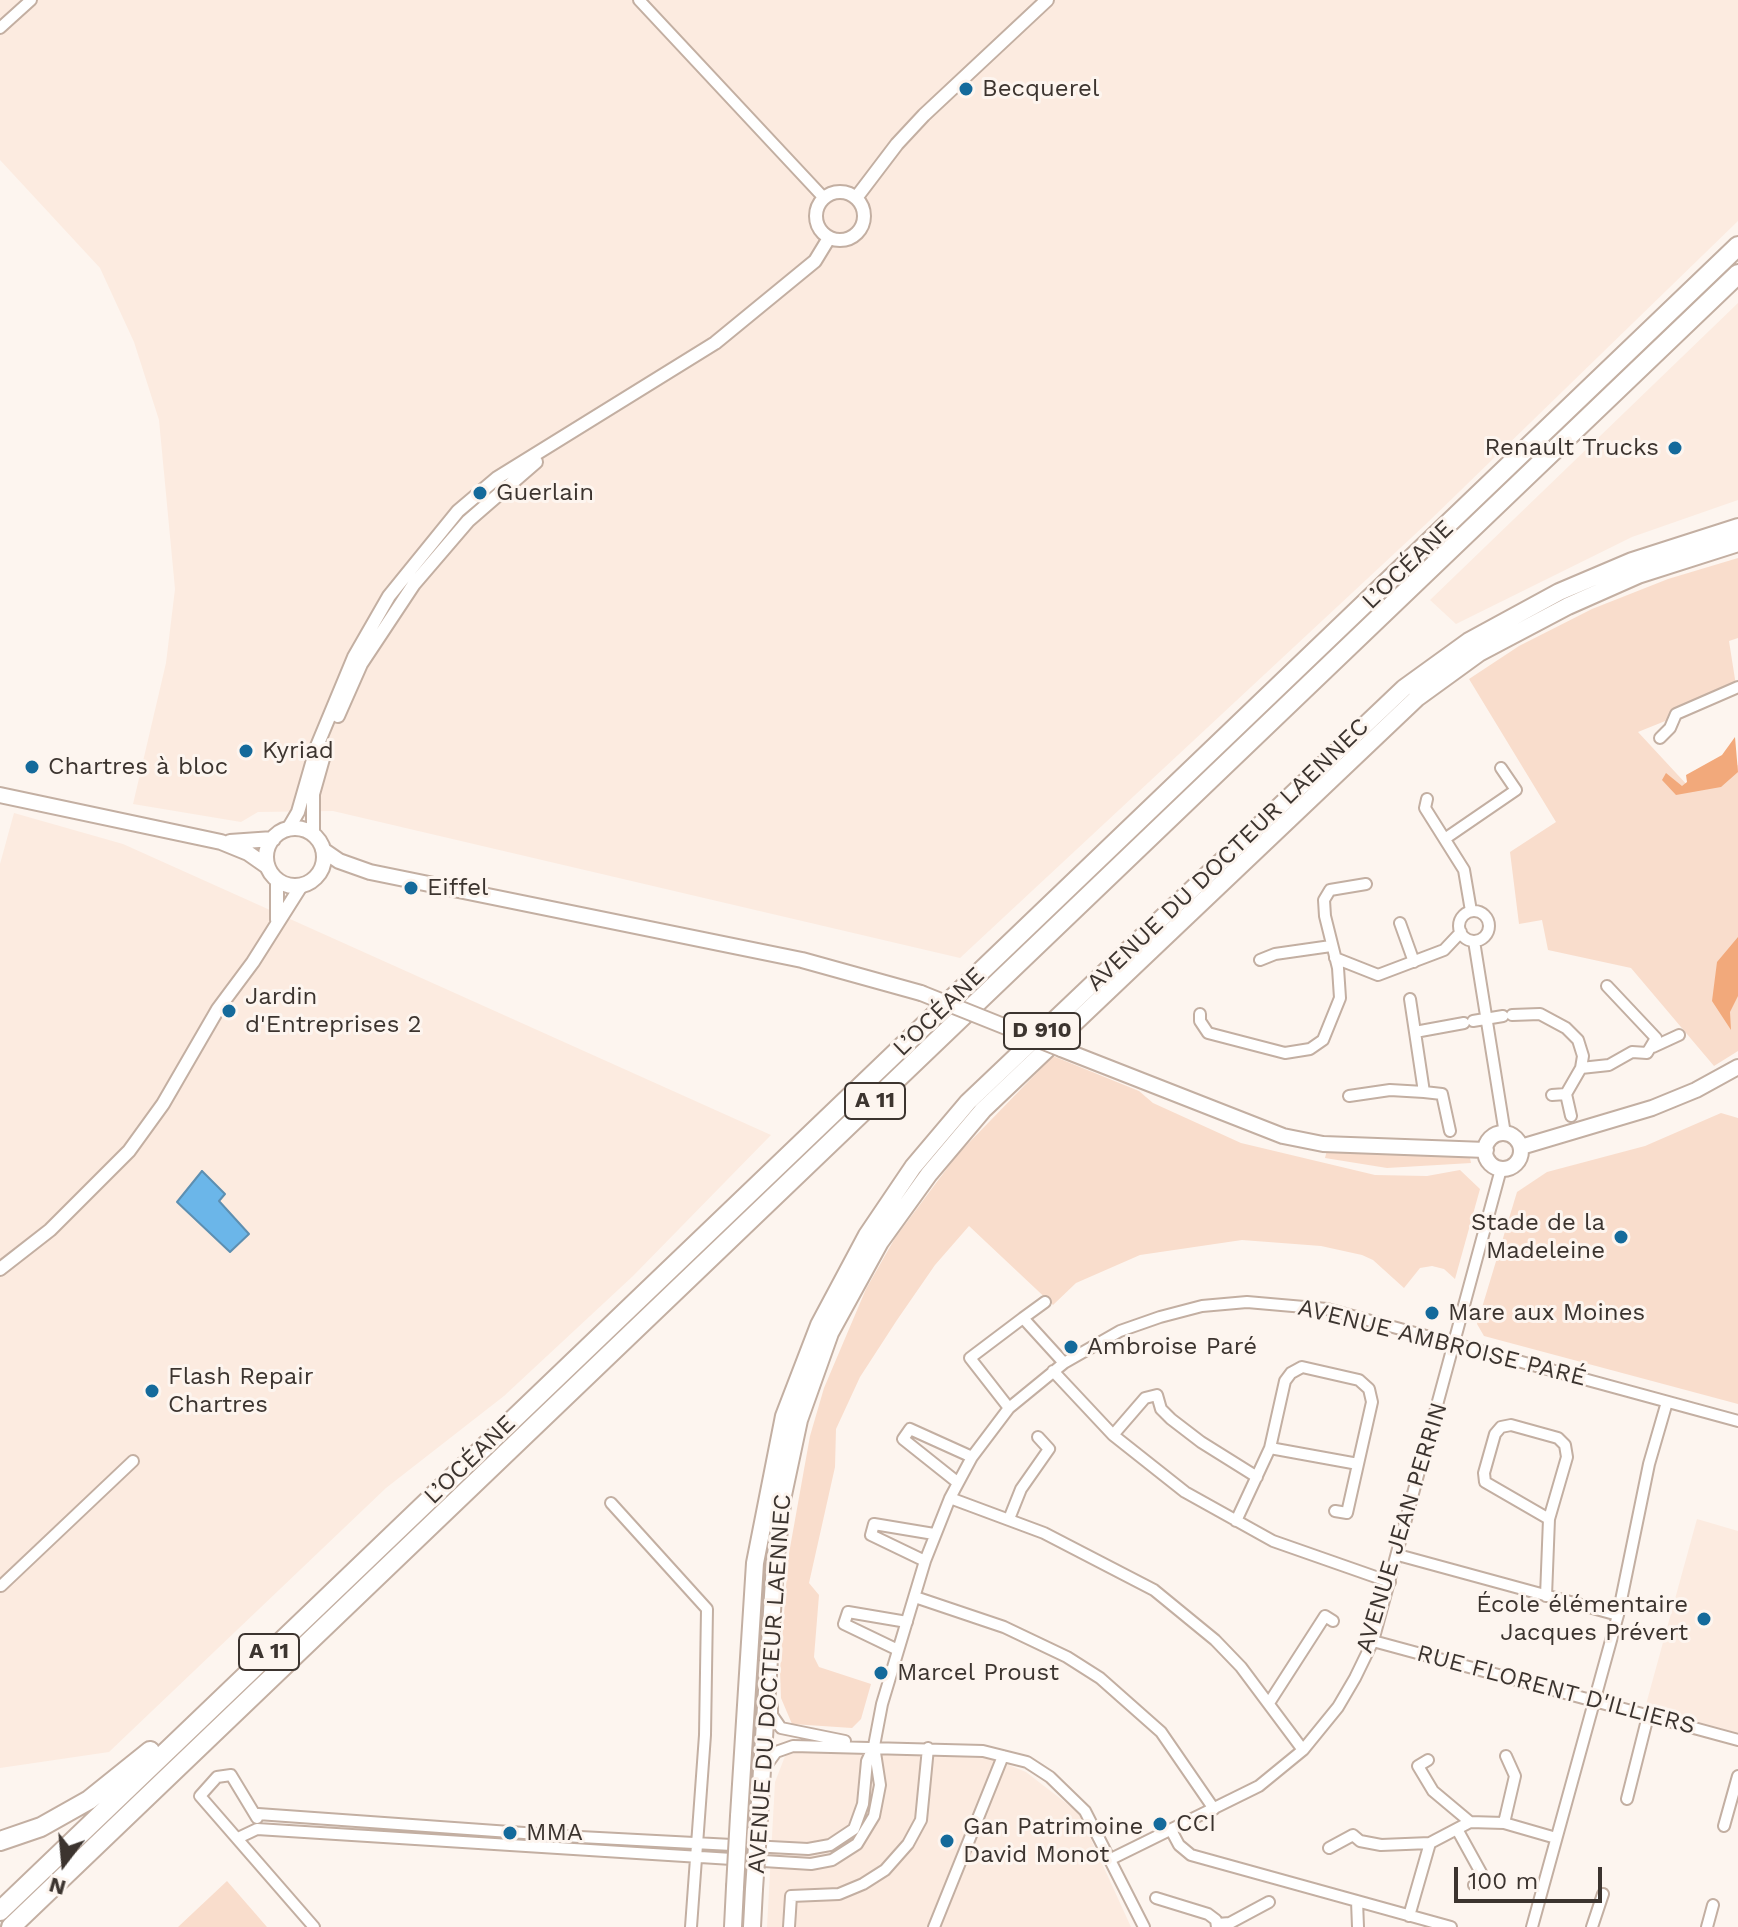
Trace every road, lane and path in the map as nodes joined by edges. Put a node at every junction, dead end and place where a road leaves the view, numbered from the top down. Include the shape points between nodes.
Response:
1 (31, 0) edge
2 (639, 0) edge
3 (1047, 0) edge
4 (0, 28) edge
5 (824, 198) junction
6 (856, 198) junction
7 (829, 238) junction
8 (1738, 246) edge
9 (1738, 274) edge
10 (563, 438) junction
11 (463, 516) dead end
12 (1738, 527) edge
13 (450, 540) junction
14 (1738, 543) edge
15 (1738, 687) edge
16 (1660, 738) dead end
17 (1501, 768) dead end
18 (0, 795) edge
19 (1427, 799) dead end
20 (288, 829) junction
21 (313, 835) junction
22 (1446, 838) junction
23 (273, 839) junction
24 (221, 842) junction
25 (323, 850) junction
26 (268, 867) junction
27 (370, 872) junction
28 (318, 875) junction
29 (277, 880) junction
30 (1366, 884) dead end
31 (301, 886) junction
32 (1471, 911) junction
33 (1400, 923) dead end
34 (276, 927) junction
35 (1461, 932) junction
36 (1474, 941) junction
37 (1331, 946) junction
38 (1335, 958) junction
39 (1260, 960) dead end
40 (1414, 962) junction
41 (1607, 986) dead end
42 (1410, 999) dead end
43 (1200, 1014) dead end
44 (1488, 1020) junction
45 (1415, 1032) junction
46 (1679, 1035) dead end
47 (1653, 1047) junction
48 (1738, 1067) edge
49 (1581, 1068) junction
50 (1424, 1092) junction
51 (1566, 1094) junction
52 (1552, 1095) dead end
53 (1349, 1096) dead end
54 (1571, 1116) dead end
55 (1450, 1131) dead end
56 (1505, 1134) junction
57 (1521, 1147) junction
58 (1486, 1150) junction
59 (1501, 1169) junction
60 (0, 1269) edge
61 (1045, 1302) dead end
62 (1023, 1318) junction
63 (1457, 1344) junction
64 (1064, 1363) junction
65 (1053, 1371) junction
66 (1667, 1402) junction
67 (1009, 1408) junction
68 (1738, 1421) edge
69 (1113, 1435) junction
70 (1038, 1437) dead end
71 (1270, 1448) junction
72 (972, 1457) junction
73 (133, 1461) dead end
74 (1358, 1464) junction
75 (1257, 1477) junction
76 (957, 1482) junction
77 (950, 1498) junction
78 (611, 1503) dead end
79 (1335, 1511) dead end
80 (1009, 1519) junction
81 (1549, 1519) junction
82 (1236, 1521) junction
83 (934, 1534) junction
84 (1398, 1555) junction
85 (925, 1561) junction
86 (1390, 1582) junction
87 (0, 1585) edge
88 (0, 1595) edge
89 (1546, 1596) junction
90 (915, 1597) junction
91 (772, 1614) junction
92 (1618, 1615) junction
93 (1333, 1621) dead end
94 (907, 1622) junction
95 (1373, 1641) junction
96 (898, 1650) junction
97 (1595, 1701) junction
98 (1269, 1703) junction
99 (1648, 1716) junction
100 (179, 1738) junction
101 (1738, 1740) edge
102 (874, 1746) junction
103 (928, 1748) junction
104 (1303, 1750) junction
105 (1003, 1756) junction
106 (1506, 1756) dead end
107 (1428, 1760) dead end
108 (762, 1771) junction
109 (1738, 1776) edge
110 (1626, 1799) dead end
111 (1214, 1809) junction
112 (258, 1814) junction
113 (272, 1816) junction
114 (1470, 1822) junction
115 (1504, 1823) junction
116 (1724, 1827) dead end
117 (257, 1829) junction
118 (271, 1830) junction
119 (1171, 1830) junction
120 (1458, 1831) junction
121 (238, 1838) junction
122 (1556, 1838) junction
123 (0, 1841) edge
124 (697, 1842) junction
125 (1430, 1843) junction
126 (1329, 1848) dead end
127 (697, 1857) junction
128 (1111, 1859) junction
129 (1474, 1885) dead end
130 (1603, 1894) dead end
131 (1156, 1898) dead end
132 (1357, 1901) junction
133 (1269, 1902) dead end
134 (1713, 1905) dead end
135 (0, 1911) edge
136 (1409, 1916) junction
137 (1217, 1925) edge
138 (11, 1927) edge
139 (314, 1927) edge
140 (691, 1927) edge
141 (733, 1927) edge
142 (752, 1927) edge
143 (789, 1927) edge
144 (934, 1927) edge
145 (1144, 1927) edge
146 (1358, 1927) edge
147 (1451, 1927) edge
148 (1532, 1927) edge
149 (1592, 1927) edge
150 (1707, 1927) edge

1 - 4 street
2 - 5 street
3 - 6 street via 923,116
5 - 6 street via 836,192
5 - 7 street via 816,220
6 - 7 street via 864,211 858,233 844,240
7 - 10 street via 815,261 715,343
8 - 100 highway, L’OCÉANE / A 11
9 - 138 highway, L’OCÉANE / A 11
10 - 13 street
10 - 20 street via 497,478 458,511 389,596 354,657
11 - 13 street
12 - 141 main road, AVENUE DU DOCTEUR LAENNEC / D 910, bridge via 1632,561 1559,592 1469,641 1404,688 968,1102 913,1167 867,1235 819,1325 784,1416 755,1563
13 - 21 street via 361,664 324,753 313,794
14 - 91 main road, AVENUE DU DOCTEUR LAENNEC / D 910 via 1638,575 1568,606 1479,653 1417,698 983,1110 880,1242 830,1333 799,1420 783,1495
15 - 16 street via 1676,714
17 - 22 street via 1516,790
18 - 24 main road
19 - 22 street via 1425,808
20 - 21 main road
20 - 23 main road
21 - 25 main road
22 - 32 street via 1464,870
23 - 24 main road
23 - 26 main road via 266,855
24 - 26 main road
25 - 27 main road
25 - 28 main road
26 - 29 main road
27 - 28 main road
27 - 58 main road, bridge via 802,960 921,993 1263,1131 1323,1144
28 - 31 main road
29 - 31 main road
29 - 34 street
30 - 37 street via 1330,890 1324,900
31 - 34 street
32 - 35 street via 1462,917
32 - 36 street via 1482,913 1489,926 1486,935
33 - 40 street
34 - 60 street via 129,1151 81,1201
35 - 36 street
35 - 40 street via 1444,950
36 - 44 street
37 - 38 street
37 - 39 street
38 - 40 street via 1378,975
38 - 43 street via 1337,1012 1323,1040 1310,1049 1285,1053 1253,1042 1220,1039 1208,1033
41 - 47 street via 1656,1038
42 - 45 street
44 - 45 street
44 - 49 street via 1540,1014 1578,1040
44 - 56 street
45 - 50 street
46 - 47 street
47 - 49 street via 1609,1065
48 - 57 main road via 1652,1108
49 - 51 street
50 - 53 street
50 - 55 street via 1442,1094
51 - 52 street
51 - 54 street
56 - 57 main road
56 - 58 main road via 1494,1136
57 - 59 main road via 1517,1163
58 - 59 main road via 1491,1165
59 - 63 street, AVENUE JEAN PERRIN
61 - 62 street
62 - 64 street
62 - 67 street via 970,1358
63 - 64 street, AVENUE AMBROISE PARÉ via 1327,1309 1247,1302 1160,1317 1120,1331
63 - 66 street, AVENUE AMBROISE PARÉ
63 - 84 street, AVENUE JEAN PERRIN
64 - 65 street, AVENUE AMBROISE PARÉ
65 - 67 street, AVENUE AMBROISE PARÉ
65 - 69 street
66 - 68 street, AVENUE AMBROISE PARÉ
66 - 92 street
67 - 72 street, AVENUE AMBROISE PARÉ
69 - 75 street via 1145,1398 1157,1395 1171,1419
69 - 82 street via 1185,1492
70 - 80 street via 1049,1449 1021,1489
71 - 74 street
71 - 74 street via 1285,1381 1302,1367 1359,1380 1369,1389 1372,1402
71 - 75 street
72 - 76 street, AVENUE AMBROISE PARÉ
72 - 76 street via 910,1429 903,1439
73 - 87 street
74 - 79 street via 1347,1513
75 - 82 street
76 - 77 street, AVENUE AMBROISE PARÉ
77 - 80 street
77 - 83 street, AVENUE AMBROISE PARÉ
78 - 124 street via 707,1609
80 - 98 street via 1080,1549 1154,1590 1215,1640
81 - 81 street via 1567,1457 1565,1445 1558,1438 1501,1427 1485,1482
81 - 89 street
82 - 86 street via 1306,1555
83 - 85 street, AVENUE AMBROISE PARÉ
83 - 85 street via 874,1524 871,1535
84 - 86 street, AVENUE JEAN PERRIN
84 - 89 street
85 - 90 street, AVENUE AMBROISE PARÉ
86 - 95 street, AVENUE JEAN PERRIN
87 - 88 street
89 - 92 street
90 - 94 street, AVENUE AMBROISE PARÉ
90 - 111 street via 1004,1627 1100,1678 1161,1732
91 - 102 street via 772,1715 781,1728
91 - 108 main road, AVENUE DU DOCTEUR LAENNEC / D 910
92 - 97 street
93 - 98 street via 1325,1616
94 - 96 street, AVENUE AMBROISE PARÉ
94 - 96 street via 848,1612 844,1624
95 - 97 street, RUE FLORENT D'ILLIERS
95 - 104 street, AVENUE JEAN PERRIN via 1338,1707
96 - 102 street, AVENUE AMBROISE PARÉ
97 - 99 street, RUE FLORENT D'ILLIERS
97 - 122 street
98 - 104 street
99 - 101 street, RUE FLORENT D'ILLIERS
99 - 110 street
100 - 123 highway via 149,1751 62,1816
100 - 135 highway, L’OCÉANE / A 11
102 - 103 street
102 - 108 street via 793,1746 776,1752
102 - 124 street, AVENUE AMBROISE PARÉ via 854,1829 830,1845 808,1849
102 - 127 street via 880,1785 874,1816 857,1844 832,1860 811,1864
103 - 105 street
103 - 143 street via 921,1820 908,1844 885,1870 863,1884 839,1894 791,1896
104 - 111 street, AVENUE JEAN PERRIN via 1259,1786
105 - 128 street via 1042,1772 1085,1811
105 - 144 street
106 - 115 street via 1515,1776
107 - 114 street via 1418,1766 1433,1791
108 - 142 main road, AVENUE DU DOCTEUR LAENNEC / D 910, bridge
109 - 116 street
111 - 119 street, AVENUE JEAN PERRIN
112 - 113 street, AVENUE AMBROISE PARÉ
112 - 117 street
112 - 121 street via 231,1775 217,1777 200,1796
113 - 118 street
113 - 124 street, AVENUE AMBROISE PARÉ
114 - 115 street
114 - 120 street
115 - 122 street
117 - 118 street
117 - 121 street
118 - 127 street
119 - 128 street, AVENUE JEAN PERRIN
119 - 132 street via 1191,1855
120 - 125 street
120 - 129 street via 1485,1880
121 - 139 street
122 - 148 street
124 - 127 street
125 - 126 street via 1381,1845 1353,1835
125 - 136 street
127 - 140 street
128 - 145 street
130 - 149 street
131 - 137 street via 1208,1914
132 - 136 street
132 - 146 street
133 - 137 street
134 - 150 street
136 - 147 street

